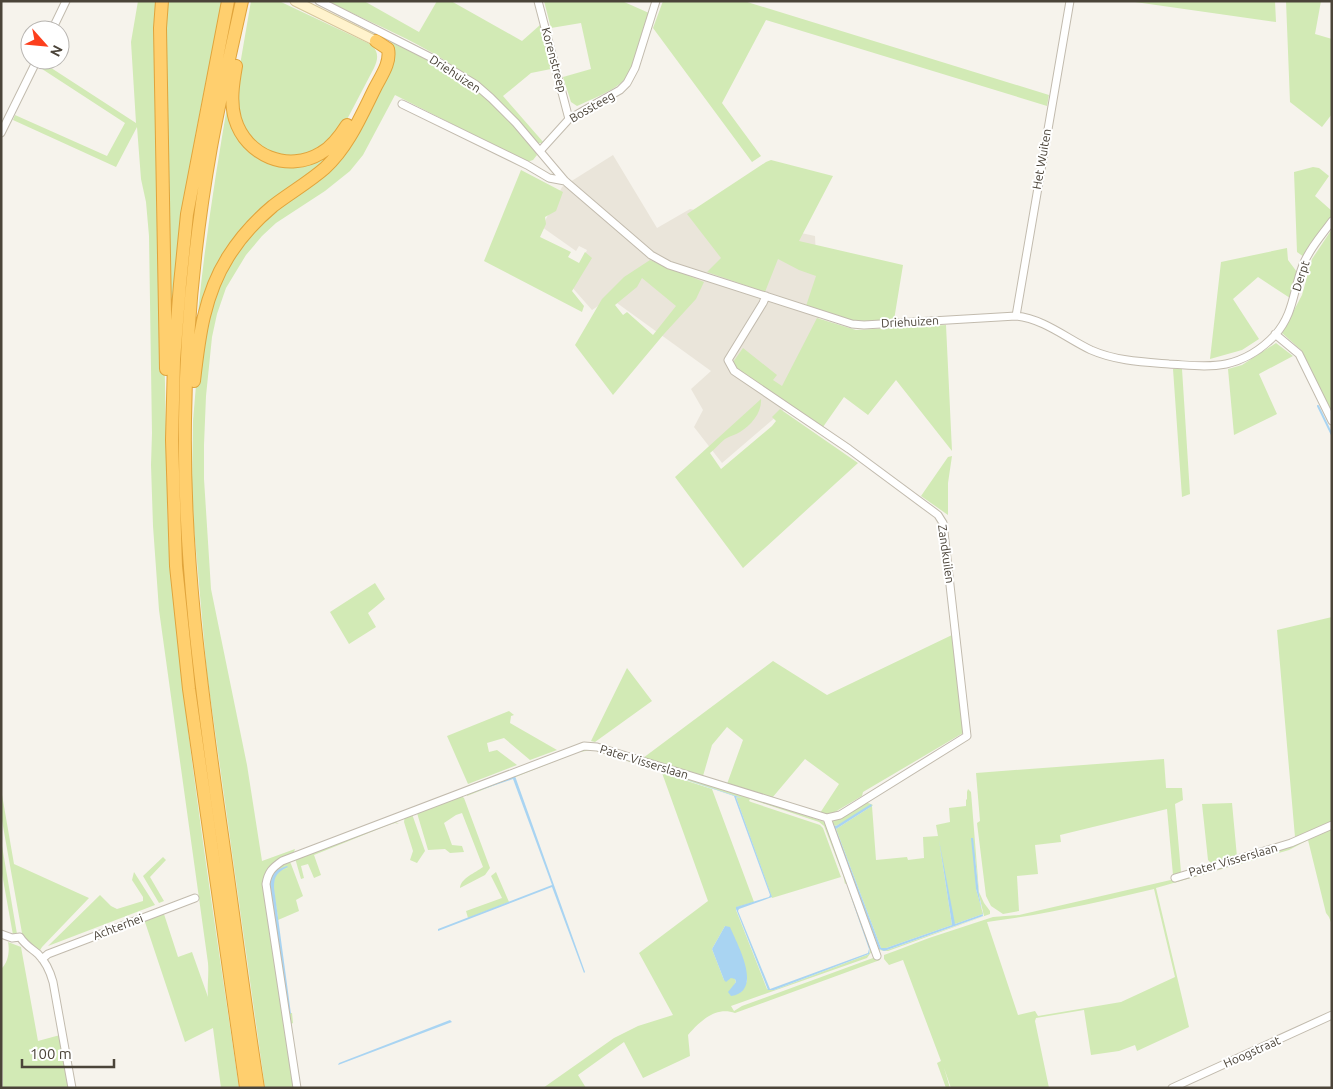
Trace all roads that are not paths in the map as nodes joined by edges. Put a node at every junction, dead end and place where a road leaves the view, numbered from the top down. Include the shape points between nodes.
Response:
1 (66, 1) edge
2 (162, 1) edge
3 (228, 1) edge
4 (242, 1) edge
5 (248, 1) edge
6 (295, 1) edge
7 (319, 1) edge
8 (538, 1) edge
9 (656, 1) edge
10 (1070, 1) edge
11 (57, 20) edge
12 (376, 41) junction
13 (32, 70) edge
14 (402, 104) dead end
15 (569, 119) junction
16 (1, 133) edge
17 (540, 150) junction
18 (565, 181) junction
19 (1332, 221) edge
20 (766, 296) junction
21 (1016, 316) junction
22 (1276, 334) junction
23 (185, 420) junction
24 (1332, 421) edge
25 (172, 440) junction
26 (827, 818) junction
27 (1332, 825) edge
28 (1174, 878) dead end
29 (195, 898) dead end
30 (1, 934) edge
31 (877, 956) dead end
32 (42, 958) junction
33 (1332, 1015) edge
34 (72, 1088) edge
35 (246, 1088) edge
36 (258, 1088) edge
37 (297, 1088) edge
38 (1172, 1088) edge

1 - 11 street
2 - 25 highway via 166,372
3 - 25 highway via 187,214 175,350
4 - 23 highway via 200,213 192,286
5 - 12 highway via 233,87 234,115 247,142 276,160 290,162 311,158 326,150 340,136 382,57
6 - 12 main road
7 - 17 street, Driehuizen via 467,79 504,110
8 - 15 street, Korenstreep
9 - 15 street, Bossteeg via 628,83
10 - 21 street, Het Wuiten
12 - 23 highway via 388,50 388,64 343,146 325,168 272,206 254,224 218,275 204,316
13 - 16 street
14 - 18 street, Driehuizen via 549,178
15 - 17 street, Bossteeg
17 - 18 street, Driehuizen
18 - 20 street, Driehuizen via 651,255 669,265
19 - 22 street, Derpt via 1302,266 1294,300
20 - 21 street, Driehuizen via 842,322 864,325
20 - 26 street, Zandkuilen via 728,360 734,371 849,449 938,515 945,530 967,736 840,814
21 - 22 street, Driehuizen via 1039,322 1107,356 1206,367 1242,359
22 - 24 street via 1298,354
23 - 36 highway via 187,528 195,636
25 - 35 highway via 176,566 189,689
26 - 31 street
26 - 37 street, Pater Visserslaan via 597,747 584,746 282,861 272,868 266,884
27 - 28 street, Pater Visserslaan via 1291,843
29 - 32 street, Achterhei
30 - 32 street via 20,937
32 - 34 street via 51,974
33 - 38 street, Hoogstraat

